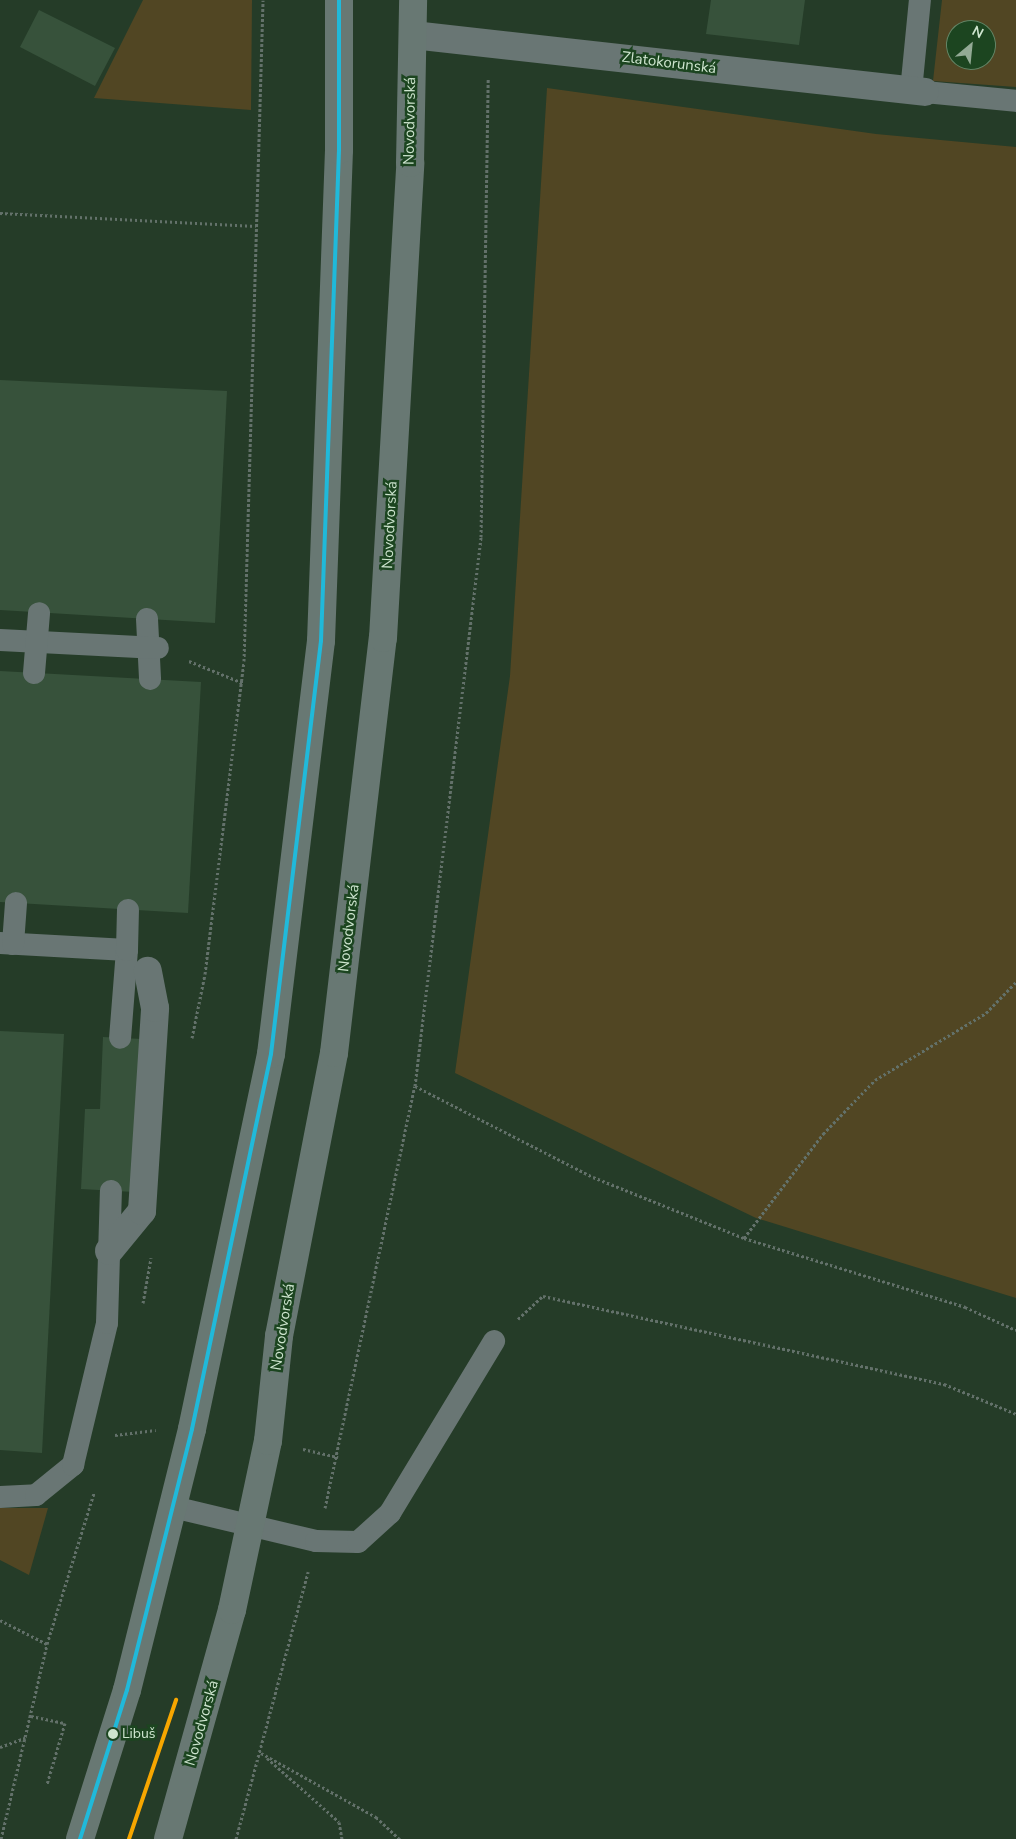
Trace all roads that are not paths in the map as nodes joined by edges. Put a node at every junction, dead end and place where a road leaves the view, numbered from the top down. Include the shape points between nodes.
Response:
1 (339, 0) edge
2 (413, 0) edge
3 (920, 0) edge
4 (413, 35) junction
5 (918, 92) junction
6 (1016, 101) edge
7 (39, 613) dead end
8 (147, 619) dead end
9 (0, 640) edge
10 (35, 642) junction
11 (154, 648) junction
12 (34, 673) dead end
13 (150, 679) dead end
14 (16, 903) dead end
15 (128, 910) dead end
16 (7, 944) edge
17 (127, 950) junction
18 (148, 970) dead end
19 (120, 1038) dead end
20 (111, 1191) dead end
21 (109, 1251) junction
22 (494, 1341) road end
23 (0, 1498) edge
24 (173, 1507) junction
25 (249, 1526) junction
26 (80, 1839) edge
27 (168, 1839) edge

1 - 24 main road via 339,150 321,640 271,1054 214,1333
2 - 4 main road, Novodvorská
3 - 5 lane
4 - 5 street, Zlatokorunská
4 - 25 main road, Novodvorská via 383,638 334,1053 279,1336 268,1441
5 - 6 lane
7 - 10 lane
8 - 11 lane
9 - 10 lane
10 - 11 lane
10 - 12 lane
11 - 13 lane
14 - 16 lane
15 - 17 lane
16 - 17 lane
17 - 19 lane
18 - 21 street via 154,1018 142,1211
20 - 21 lane
21 - 23 lane via 106,1323 74,1465 36,1495
22 - 25 lane via 390,1513 358,1542 316,1541
24 - 25 lane
24 - 26 main road via 127,1690
25 - 27 main road, Novodvorská via 220,1656

